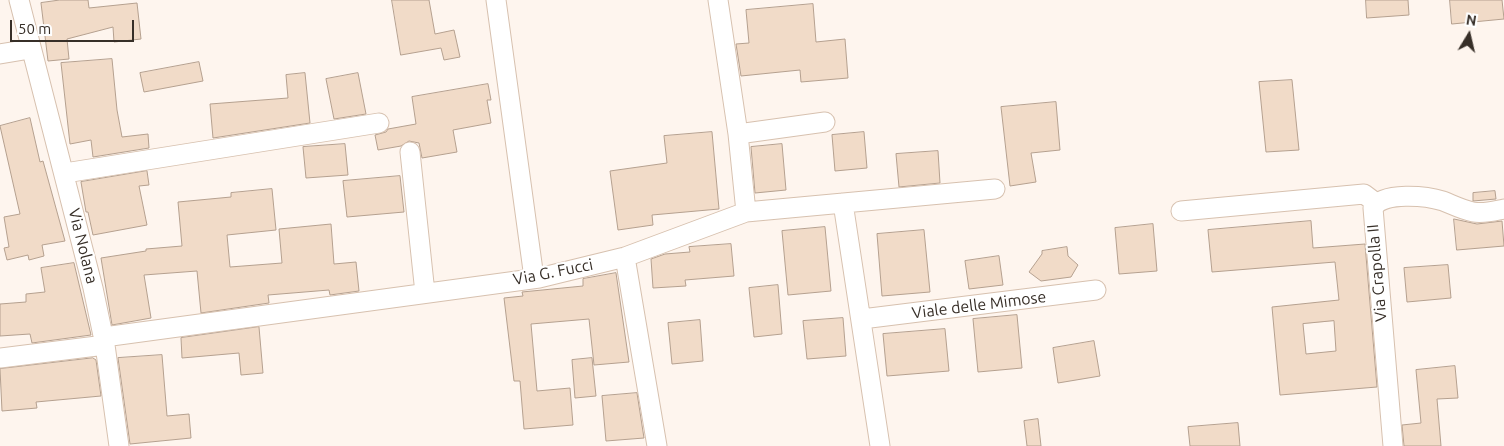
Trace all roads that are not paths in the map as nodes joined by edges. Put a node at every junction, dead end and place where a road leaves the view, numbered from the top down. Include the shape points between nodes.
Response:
1 (19, 0) edge
2 (496, 0) edge
3 (718, 0) edge
4 (30, 50) junction
5 (0, 54) edge
6 (379, 122) dead end
7 (825, 122) dead end
8 (738, 134) junction
9 (410, 152) dead end
10 (65, 173) junction
11 (995, 189) dead end
12 (843, 203) junction
13 (1376, 203) junction
14 (1504, 209) edge
15 (1181, 210) dead end
16 (746, 212) junction
17 (626, 257) junction
18 (534, 278) junction
19 (1096, 290) dead end
20 (425, 293) junction
21 (862, 320) junction
22 (105, 341) junction
23 (0, 358) edge
24 (119, 446) edge
25 (656, 446) edge
26 (880, 446) edge
27 (1393, 446) edge

1 - 4 street, Via Nolana
2 - 18 street
3 - 8 street
4 - 5 street
4 - 10 street, Via Nolana
6 - 10 street
7 - 8 street
8 - 16 street
9 - 20 street
10 - 22 street, Via Nolana
11 - 12 street, Via G. Fucci
12 - 16 street, Via G. Fucci
12 - 21 street
13 - 14 street, Via Crapolla II via 1423,197 1474,212
13 - 15 street via 1364,194
13 - 27 street, Via Crapolla II via 1372,215
16 - 17 street, Via G. Fucci
17 - 18 street, Via G. Fucci
17 - 25 street
18 - 20 street, Via G. Fucci
19 - 21 street, Viale delle Mimose
20 - 22 street, Via G. Fucci via 277,321
21 - 26 street
22 - 23 street, Via G. Fucci
22 - 24 street, Via Nolana

